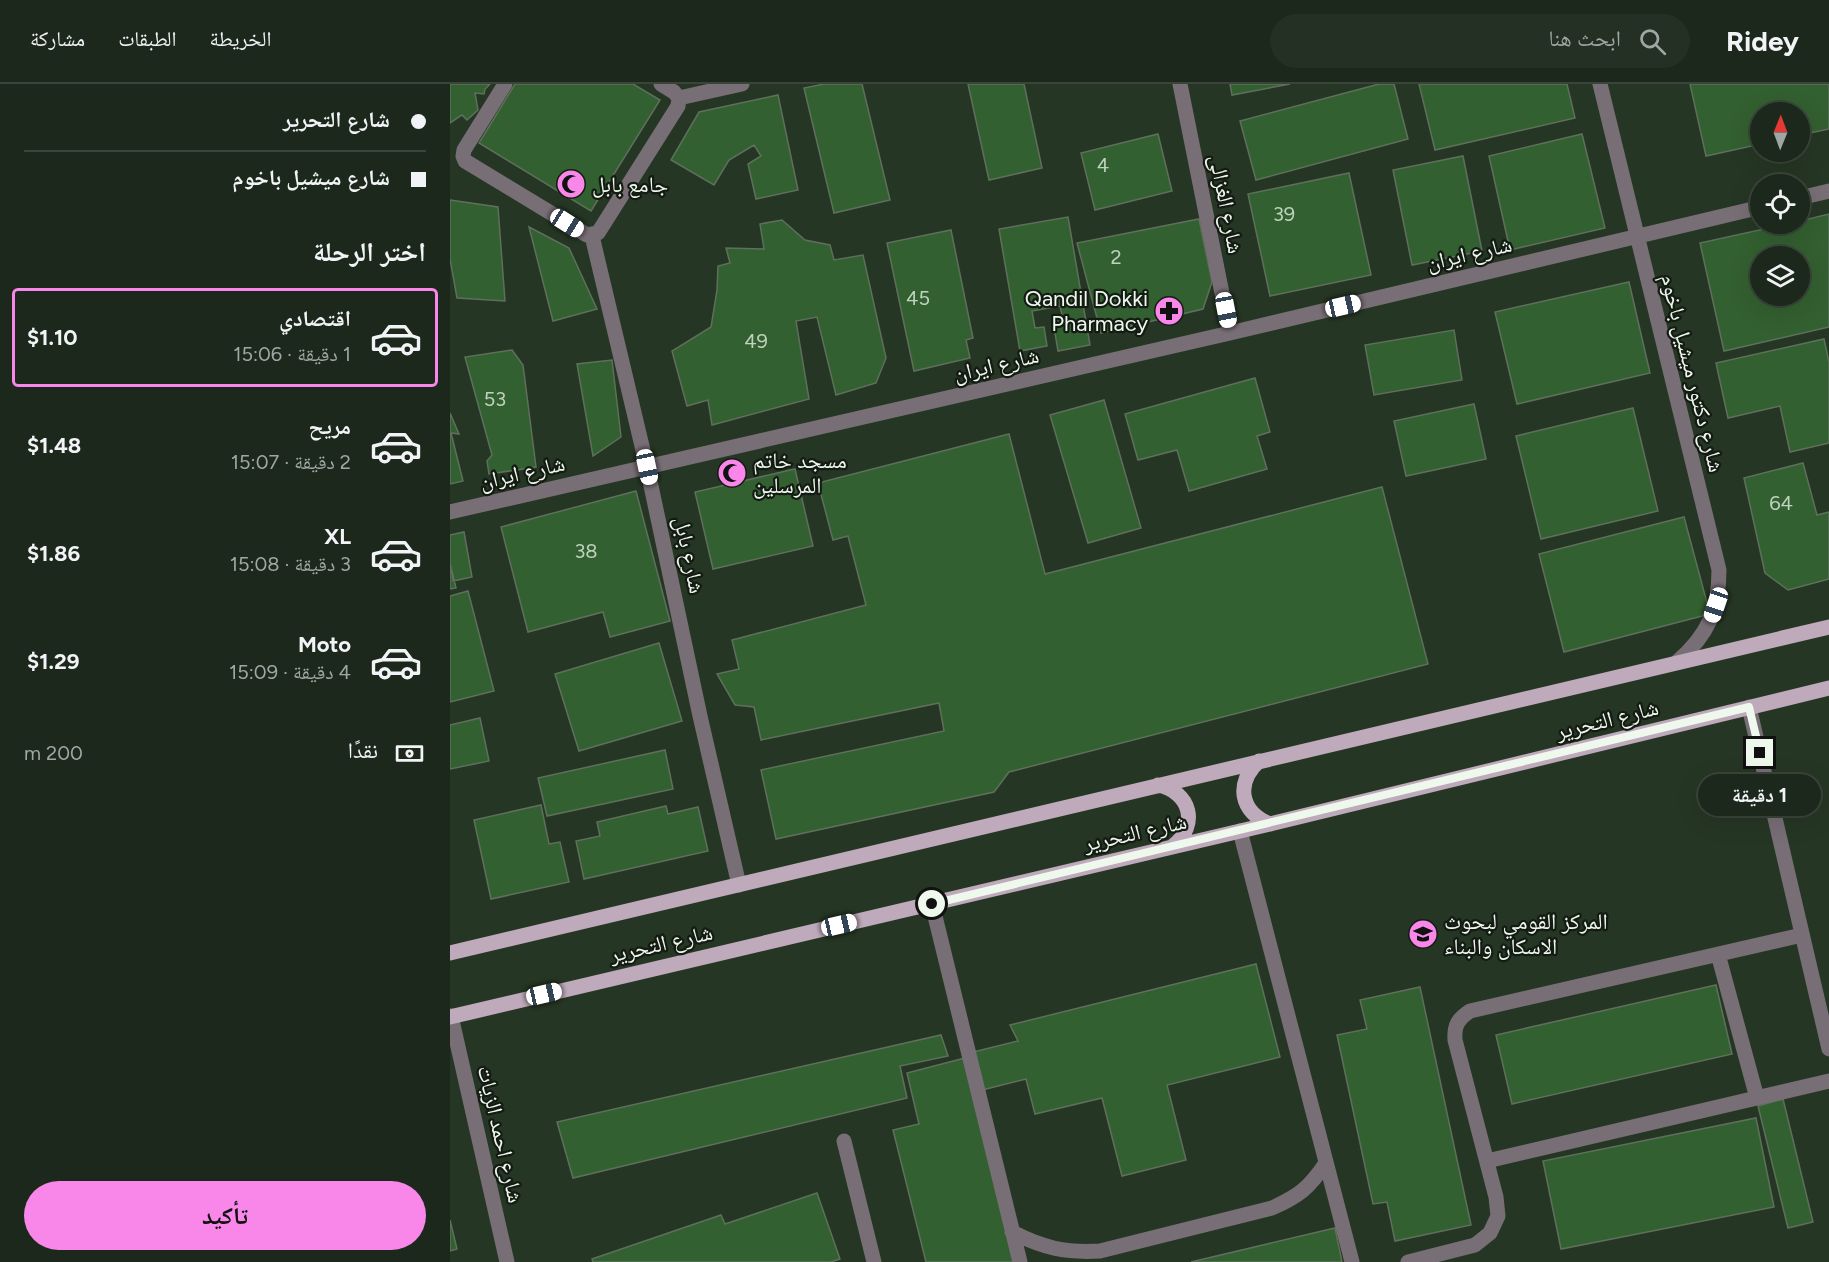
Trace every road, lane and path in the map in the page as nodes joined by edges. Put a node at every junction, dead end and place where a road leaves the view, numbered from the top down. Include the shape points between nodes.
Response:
1 (505, 84) edge
2 (662, 84) edge
3 (742, 84) edge
4 (1180, 84) edge
5 (1600, 84) edge
6 (679, 98) junction
7 (457, 157) edge
8 (1829, 191) edge
9 (1810, 196) edge
10 (1750, 210) edge
11 (592, 236) junction
12 (1636, 237) junction
13 (1230, 333) junction
14 (647, 467) junction
15 (450, 512) edge
16 (1829, 627) edge
17 (1677, 662) junction
18 (1829, 688) edge
19 (1749, 707) junction
20 (1259, 761) junction
21 (1158, 785) junction
22 (1270, 824) junction
23 (1240, 831) junction
24 (1173, 846) junction
25 (739, 885) junction
26 (932, 904) junction
27 (1802, 935) junction
28 (450, 953) edge
29 (1719, 954) junction
30 (451, 1017) edge
31 (1829, 1049) edge
32 (1829, 1081) edge
33 (1757, 1098) junction
34 (844, 1141) dead end
35 (1487, 1161) junction
36 (1326, 1163) junction
37 (1012, 1232) junction
38 (507, 1262) edge
39 (874, 1262) edge
40 (1020, 1262) edge
41 (1352, 1262) edge
42 (1408, 1262) edge

1 - 7 street
2 - 6 street
3 - 6 street
4 - 13 street, شارع الغزالى
5 - 12 street, شارع دكتور ميشيل باخوم
6 - 11 street via 678,106 598,233
7 - 11 street
8 - 9 street
10 - 12 street, شارع ايران
11 - 14 street, شارع بابل
12 - 13 street, شارع ايران
12 - 17 street, شارع دكتور ميشيل باخوم via 1719,570 1718,596 1710,621 1691,651
13 - 14 street, شارع ايران
14 - 15 street, شارع ايران
14 - 25 street, شارع بابل
16 - 17 main road, شارع التحرير
17 - 20 main road, شارع التحرير
18 - 19 main road, شارع التحرير
19 - 22 main road, شارع التحرير
19 - 27 street
20 - 21 main road, شارع التحرير
20 - 22 main road via 1246,777 1244,796 1253,814
21 - 24 main road via 1178,793 1188,810 1187,830
21 - 25 main road, شارع التحرير
22 - 23 main road, شارع التحرير
23 - 24 main road, شارع التحرير
23 - 36 street
24 - 26 main road, شارع التحرير
25 - 28 main road, شارع التحرير
26 - 30 main road, شارع التحرير
26 - 37 street
27 - 29 street
27 - 31 street
29 - 33 street
29 - 35 street via 1470,1011 1460,1017 1455,1040
30 - 38 street, شارع احمد الزيات
32 - 33 street
33 - 35 street
34 - 39 street
35 - 42 street via 1498,1216 1490,1233 1475,1245
36 - 37 street via 1312,1183 1272,1209 1100,1251 1054,1250
36 - 41 street
37 - 40 street

